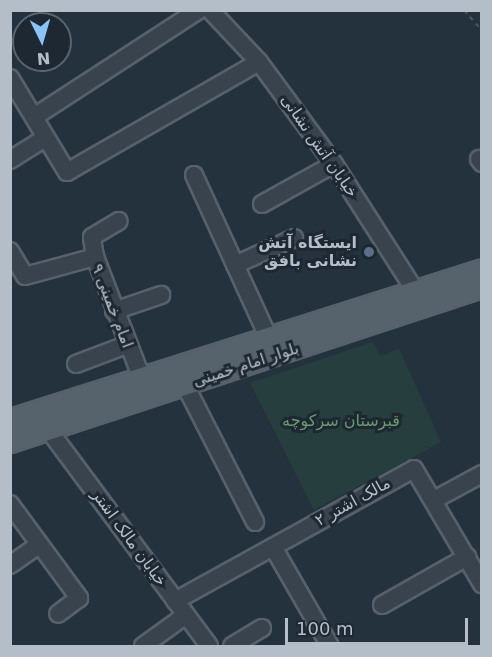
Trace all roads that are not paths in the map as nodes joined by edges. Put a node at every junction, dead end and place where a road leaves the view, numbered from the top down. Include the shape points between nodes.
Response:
1 (199, 10) edge
2 (210, 10) edge
3 (259, 62) junction
4 (10, 78) edge
5 (34, 117) junction
6 (45, 138) junction
7 (10, 160) edge
8 (334, 164) junction
9 (194, 175) dead end
10 (262, 204) dead end
11 (119, 221) dead end
12 (294, 238) dead end
13 (10, 251) edge
14 (95, 257) junction
15 (235, 264) junction
16 (482, 270) edge
17 (482, 286) edge
18 (416, 292) junction
19 (161, 295) dead end
20 (114, 311) junction
21 (344, 324) junction
22 (303, 338) junction
23 (270, 340) junction
24 (126, 345) junction
25 (76, 364) dead end
26 (141, 379) junction
27 (185, 385) junction
28 (10, 420) edge
29 (48, 429) junction
30 (10, 441) edge
31 (482, 474) edge
32 (434, 500) junction
33 (10, 504) edge
34 (255, 522) dead end
35 (39, 545) junction
36 (273, 547) junction
37 (473, 561) edge
38 (10, 565) edge
39 (482, 584) edge
40 (175, 601) junction
41 (382, 605) dead end
42 (58, 614) dead end
43 (186, 615) junction
44 (262, 628) dead end
45 (143, 646) edge
46 (209, 646) edge
47 (232, 646) edge
48 (330, 646) edge

1 - 5 street
2 - 3 street, خیابان آتش نشانی
3 - 6 street via 67,172
3 - 8 street, خیابان آتش نشانی
4 - 5 street
5 - 6 street
6 - 7 street
8 - 10 street
8 - 18 street, خیابان آتش نشانی
9 - 15 street
11 - 14 street via 92,237
12 - 15 street
13 - 14 street, امام خمینی ۹ via 25,276
14 - 20 street, امام خمینی ۹
15 - 23 street
16 - 18 main road, بلوار امام خمینی
17 - 21 main road, بلوار امام خمینی
18 - 21 main road, بلوار امام خمینی
19 - 20 street
20 - 24 street, امام خمینی ۹
21 - 22 main road, بلوار امام خمینی
22 - 23 main road, بلوار امام خمینی
22 - 27 main road, بلوار امام خمینی
23 - 26 main road, بلوار امام خمینی
24 - 25 street
24 - 26 street, امام خمینی ۹
26 - 28 main road, بلوار امام خمینی
27 - 29 main road, بلوار امام خمینی
27 - 34 street
29 - 30 main road, بلوار امام خمینی
29 - 40 street, خیابان مالک اشتر
31 - 32 street
32 - 36 street, مالک اشتر ۲ via 414,469
32 - 37 street, مالک اشتر ۲
33 - 35 street
35 - 38 street
35 - 42 street via 79,598
36 - 40 street, مالک اشتر ۲
36 - 48 street
37 - 39 street, مالک اشتر ۲
37 - 41 street
40 - 43 street, خیابان مالک اشتر
43 - 45 street
43 - 46 street, خیابان مالک اشتر
44 - 47 street

